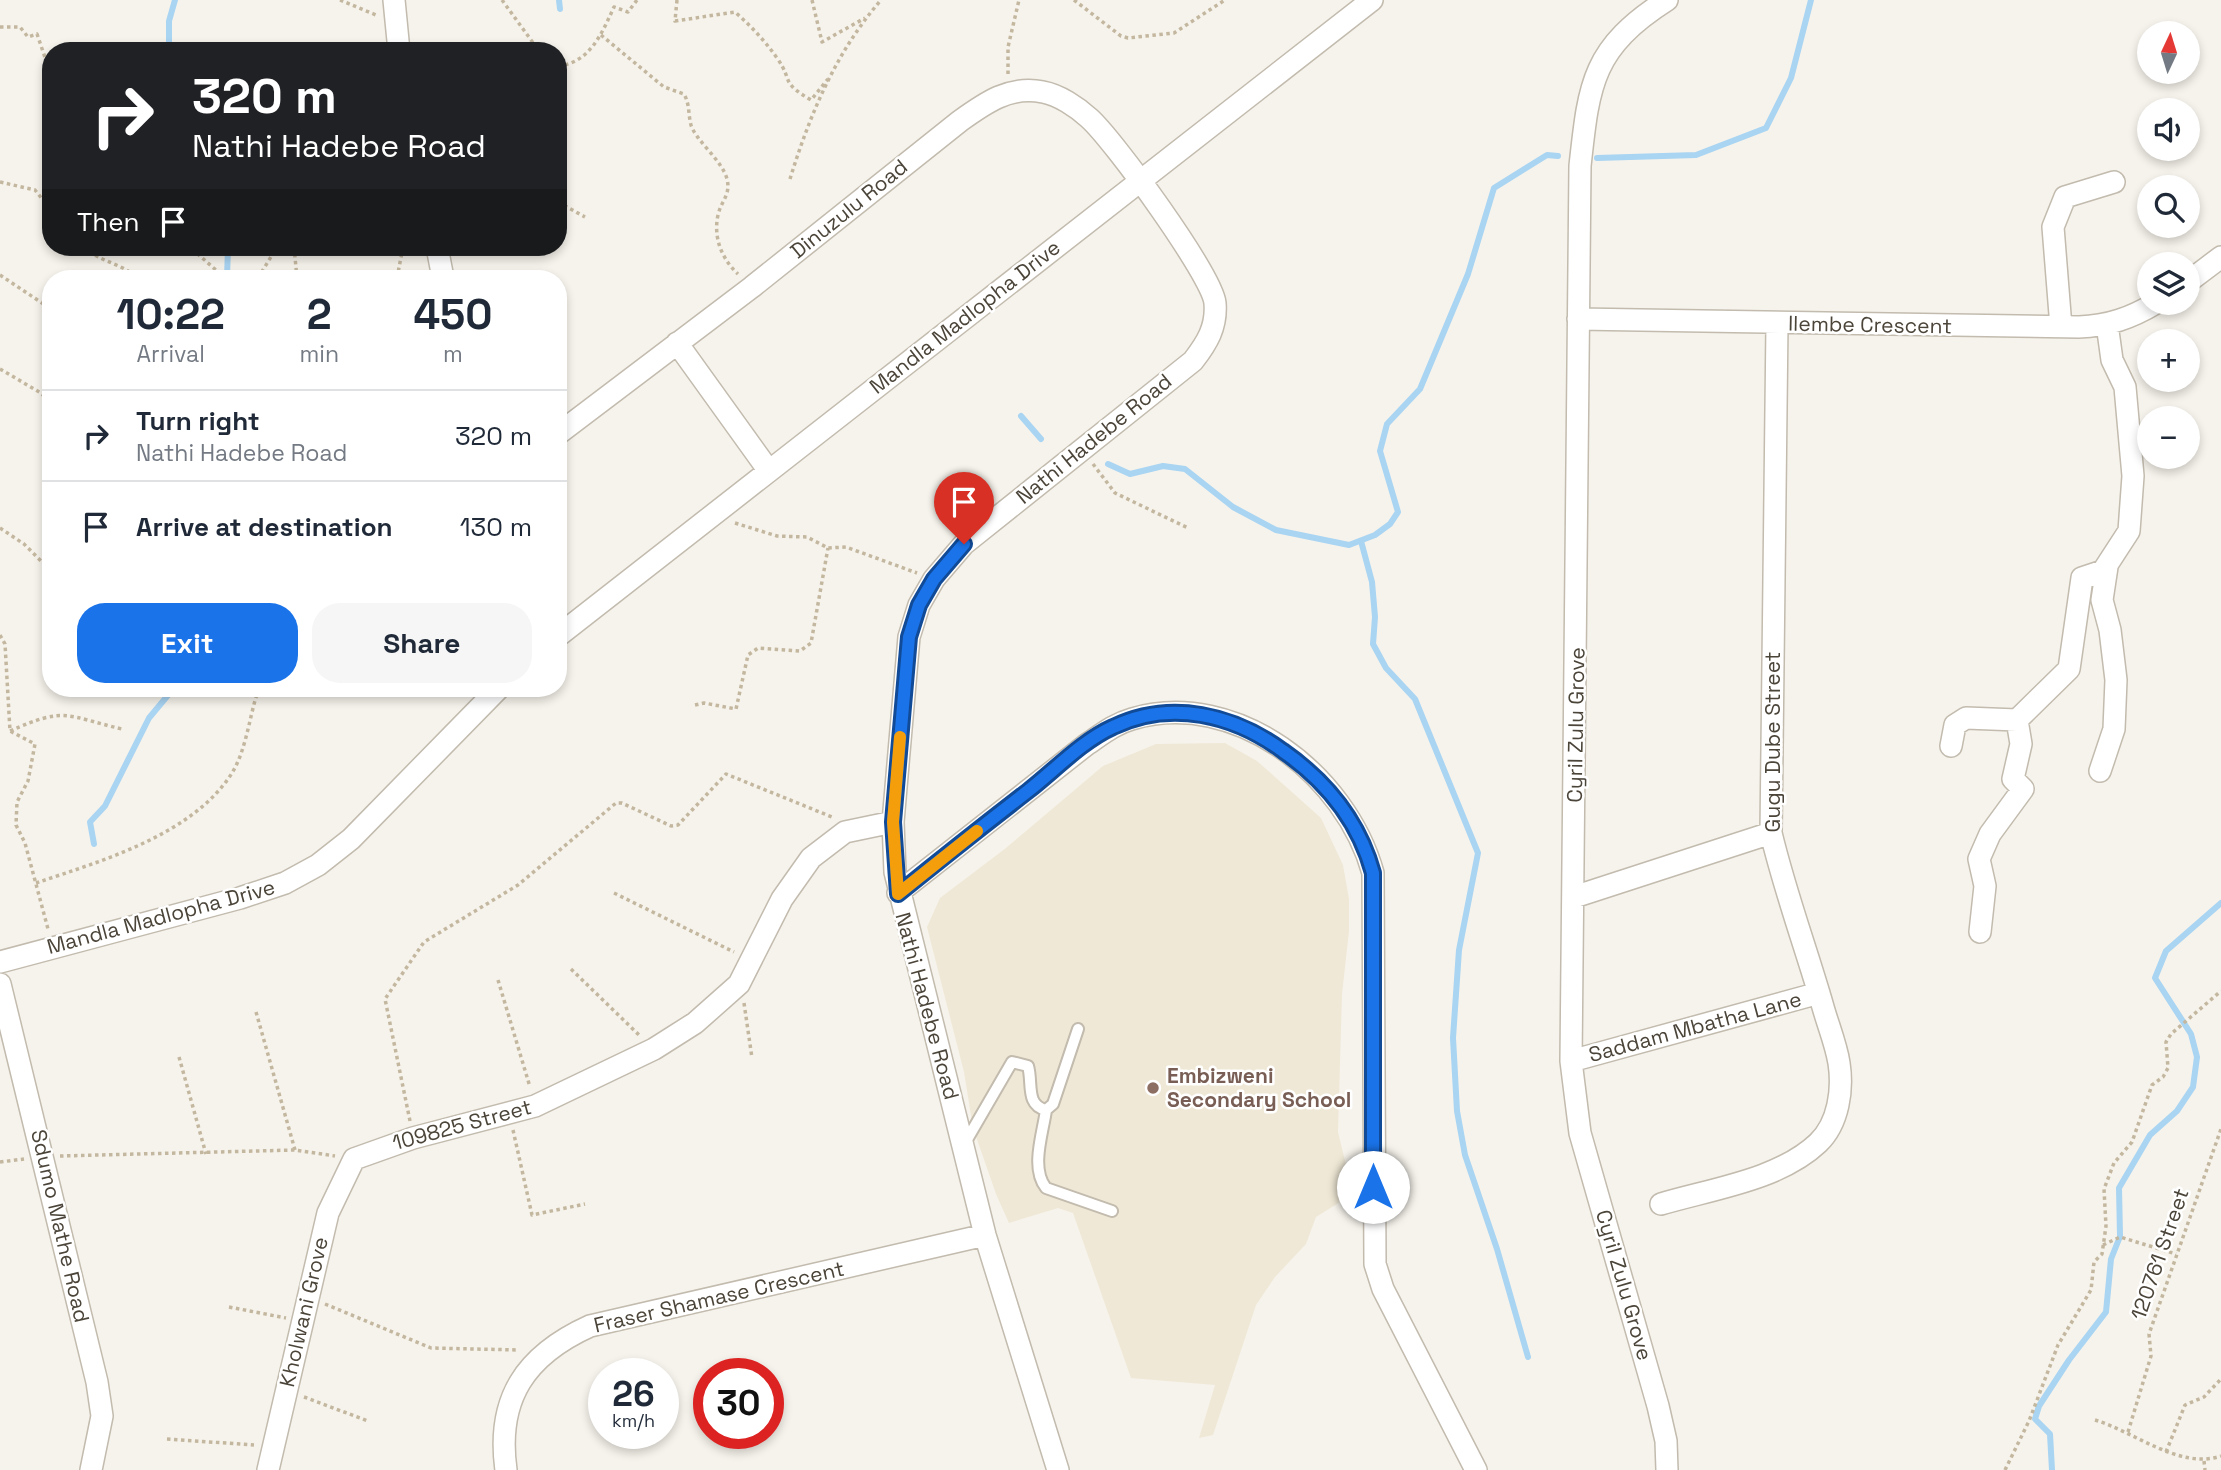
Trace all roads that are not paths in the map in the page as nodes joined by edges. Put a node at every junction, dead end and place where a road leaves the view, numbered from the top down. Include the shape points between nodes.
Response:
1 (1373, 0) edge
2 (1667, 0) edge
3 (394, 10) edge
4 (398, 42) edge
5 (1139, 181) junction
6 (2114, 182) dead end
7 (2221, 257) edge
8 (2200, 273) edge
9 (2137, 314) edge
10 (1578, 319) junction
11 (1777, 324) junction
12 (2107, 324) junction
13 (2061, 327) junction
14 (677, 343) junction
15 (567, 427) edge
16 (769, 471) junction
17 (2107, 566) junction
18 (567, 629) edge
19 (490, 697) edge
20 (2017, 720) junction
21 (1951, 746) dead end
22 (2100, 771) dead end
23 (893, 822) junction
24 (1771, 833) junction
25 (898, 894) junction
26 (1574, 897) junction
27 (1980, 932) dead end
28 (0, 962) edge
29 (0, 984) edge
30 (1819, 993) junction
31 (1078, 1029) dead end
32 (1571, 1061) junction
33 (1046, 1110) junction
34 (964, 1146) junction
35 (354, 1159) joint
36 (1661, 1204) dead end
37 (1112, 1211) dead end
38 (985, 1235) junction
39 (90, 1470) edge
40 (268, 1470) edge
41 (506, 1470) edge
42 (1058, 1470) edge
43 (1476, 1470) edge
44 (1667, 1470) edge

1 - 5 street, Mandla Madlopha Drive
2 - 10 street, Cyril Zulu Grove via 1620,36 1601,61 1589,90 1580,166
3 - 4 street
5 - 14 street, Dinuzulu Road via 1091,119 1067,102 1044,92 1007,93 960,121
5 - 16 street, Mandla Madlopha Drive
5 - 23 street, Nathi Hadebe Road via 1210,286 1215,301 1212,331 1193,361 964,544 934,579 909,637
6 - 13 street via 2064,197 2053,228
7 - 8 street
9 - 12 street, Ilembe Crescent
10 - 11 street, Ilembe Crescent
10 - 26 street, Cyril Zulu Grove
11 - 13 street, Ilembe Crescent
11 - 24 street, Gugu Dube Street
12 - 13 street, Ilembe Crescent
12 - 17 street via 2112,360 2125,387 2133,476 2129,531
14 - 15 street, Dinuzulu Road
14 - 16 street
16 - 18 street, Mandla Madlopha Drive
17 - 20 street via 2082,578 2069,668
17 - 22 street via 2102,600 2116,692 2114,729
19 - 28 street, Mandla Madlopha Drive via 351,839 285,883
20 - 21 street via 1966,718 1955,724
20 - 27 street via 2021,744 2013,779 2023,789 1990,834 1979,859 1985,886
23 - 25 street, Nathi Hadebe Road
23 - 35 street, 109825 Street via 845,832 811,858 794,879 739,984 719,1005 653,1049 535,1106 413,1138
24 - 26 street
24 - 30 street, Gugu Dube Street
25 - 34 street, Nathi Hadebe Road
25 - 43 street via 1086,745 1132,719 1164,713 1226,719 1256,732 1301,763 1350,818 1373,873 1375,1264 1383,1289
26 - 32 street, Cyril Zulu Grove
29 - 39 street, Sdumo Mathe Road via 97,1382 102,1416
30 - 32 street, Saddam Mbatha Lane
30 - 36 street, Gugu Dube Street via 1839,1062 1840,1086 1832,1124 1820,1141 1791,1161 1755,1176
31 - 33 lane via 1053,1104
32 - 44 street, Cyril Zulu Grove via 1580,1133 1658,1406
33 - 34 lane via 1032,1102 1028,1066 1012,1062
33 - 37 lane via 1040,1181 1046,1188
34 - 38 street, Nathi Hadebe Road
35 - 40 street, Kholwani Grove via 328,1213
38 - 41 street, Fraser Shamase Crescent via 590,1326 559,1339 527,1368 514,1395 504,1429
38 - 42 street, Nathi Hadebe Road

